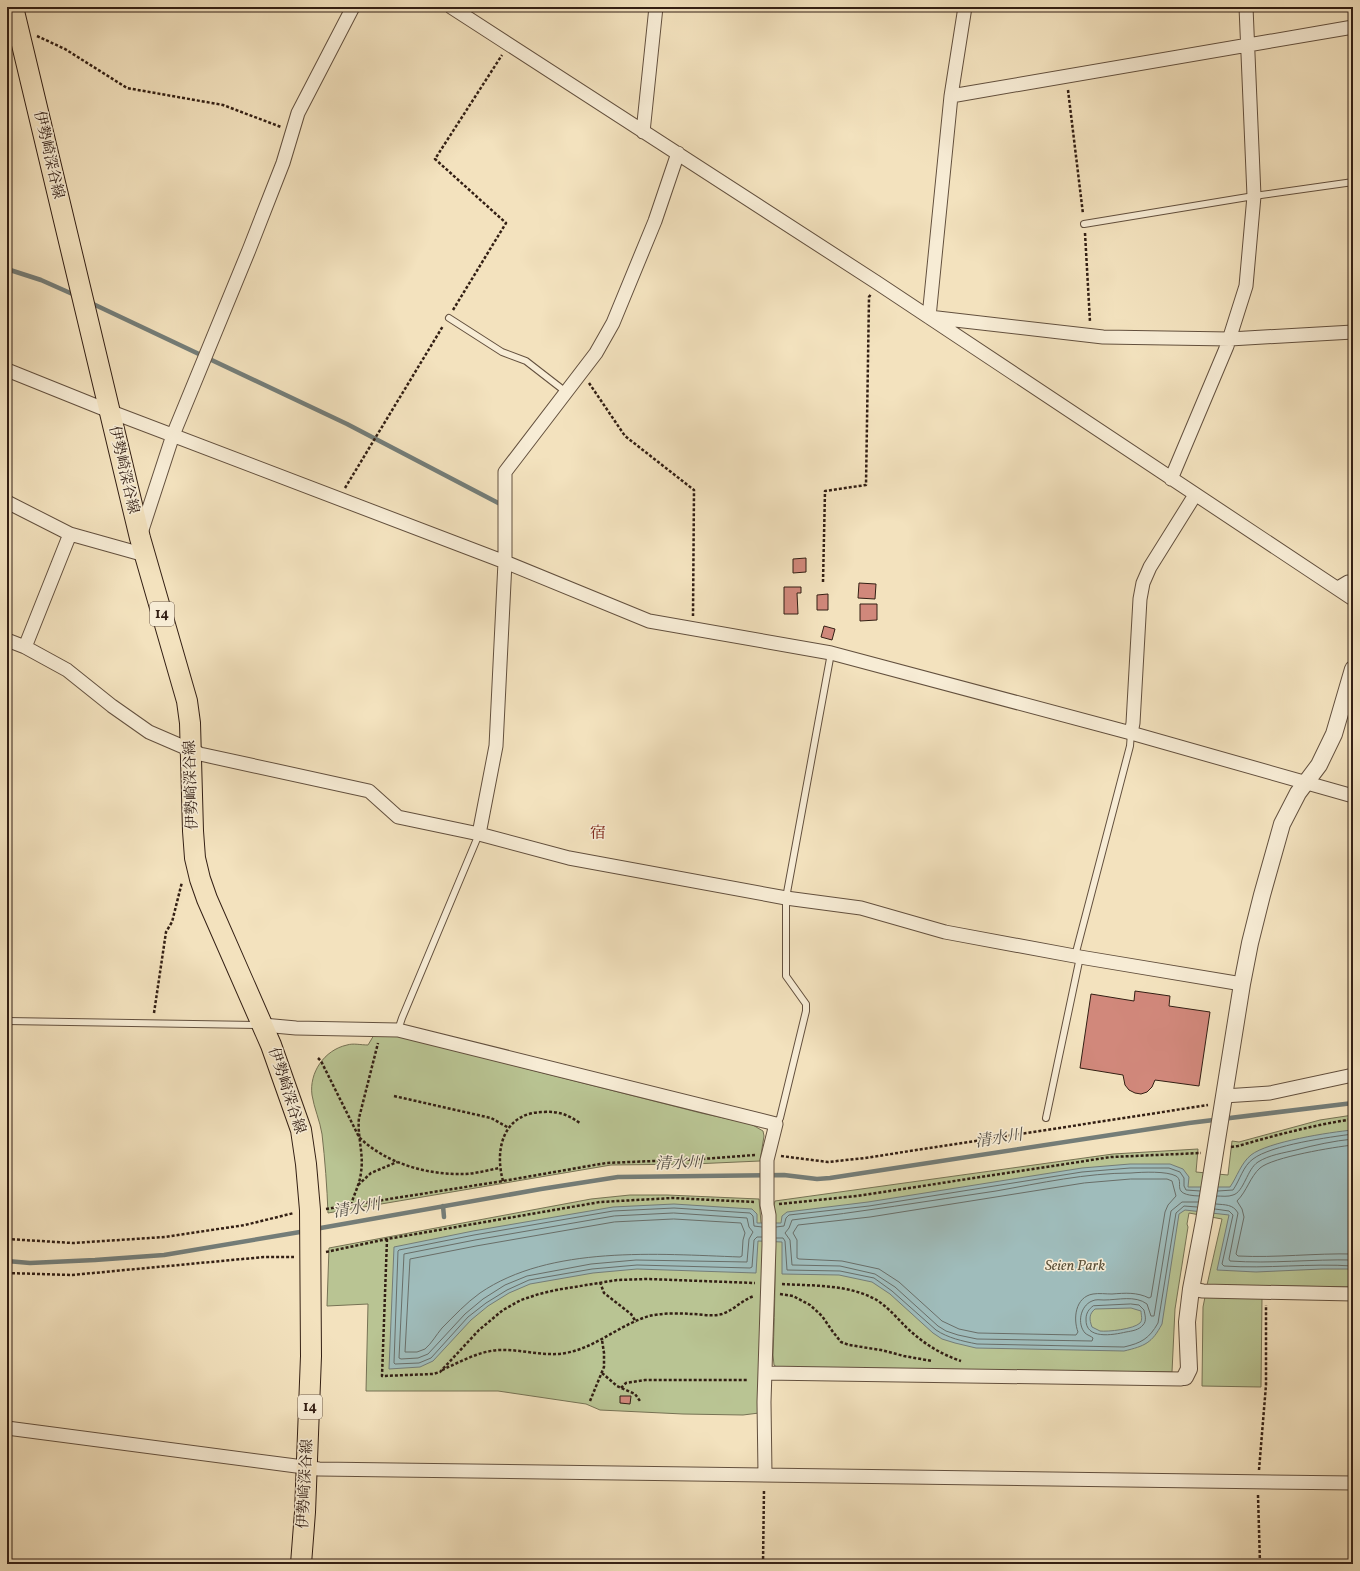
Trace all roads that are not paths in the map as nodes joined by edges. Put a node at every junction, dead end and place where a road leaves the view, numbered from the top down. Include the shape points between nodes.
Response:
1 (13, 7) edge
2 (353, 7) edge
3 (451, 7) edge
4 (656, 7) edge
5 (965, 7) edge
6 (1246, 7) edge
7 (12, 22) edge
8 (1353, 28) edge
9 (1248, 45) junction
10 (951, 96) junction
11 (643, 132) junction
12 (678, 153) junction
13 (1353, 182) edge
14 (1254, 196) junction
15 (1084, 224) road end
16 (929, 317) junction
17 (448, 318) road end
18 (1353, 332) edge
19 (1230, 339) junction
20 (7, 370) edge
21 (566, 392) junction
22 (109, 411) junction
23 (173, 435) junction
24 (1171, 479) junction
25 (1195, 495) junction
26 (7, 502) edge
27 (70, 534) junction
28 (142, 547) junction
29 (505, 562) junction
30 (1353, 582) edge
31 (1338, 588) junction
32 (1353, 599) edge
33 (7, 640) edge
34 (25, 647) junction
35 (831, 653) junction
36 (1353, 668) edge
37 (1131, 733) junction
38 (190, 750) junction
39 (1306, 782) junction
40 (1353, 796) edge
41 (479, 834) junction
42 (786, 898) junction
43 (1077, 957) junction
44 (1242, 984) junction
45 (7, 1021) edge
46 (263, 1025) junction
47 (398, 1030) junction
48 (1353, 1075) edge
49 (1219, 1102) junction
50 (1046, 1118) dead end
51 (776, 1124) junction
52 (1191, 1289) junction
53 (1353, 1294) edge
54 (765, 1373) junction
55 (1186, 1377) joint
56 (7, 1428) edge
57 (307, 1467) junction
58 (765, 1474) junction
59 (1353, 1483) edge
60 (301, 1564) edge

1 - 7 main road, 伊勢崎深谷線 / 14
2 - 23 street via 298,113 283,163 250,250
3 - 11 street
4 - 11 street
5 - 10 street
6 - 9 street
7 - 22 main road, 伊勢崎深谷線 / 14
8 - 9 street
9 - 10 street
9 - 14 street
10 - 16 street
11 - 12 street
12 - 16 street
12 - 21 street via 655,221 613,323 596,353
13 - 14 lane
14 - 15 lane
14 - 19 street via 1246,286
16 - 19 street via 1090,336
16 - 24 street
17 - 21 lane via 502,352 526,361
18 - 19 street
19 - 24 street
20 - 22 street
21 - 29 street via 505,472
22 - 23 street
22 - 28 main road, 伊勢崎深谷線 / 14
23 - 28 street
23 - 29 street
24 - 25 street
25 - 31 street
25 - 37 street via 1150,567 1143,583
26 - 27 street
27 - 28 street
27 - 34 street
28 - 38 main road, 伊勢崎深谷線 / 14 via 187,701
29 - 35 street via 649,621
29 - 41 street via 496,746
30 - 31 street
31 - 32 street
33 - 34 street
34 - 38 street via 67,670 139,726
35 - 37 street
35 - 42 lane
36 - 39 street via 1334,734 1319,765
37 - 39 street
37 - 43 lane via 1130,746
38 - 41 street via 369,791 398,817
38 - 46 main road, 伊勢崎深谷線 / 14 via 195,858 200,879
39 - 40 street
39 - 44 street via 1282,824 1275,846
41 - 42 street via 569,858
41 - 47 lane
42 - 43 street via 861,908 945,932
42 - 51 lane via 786,976 806,1004 806,1011 780,1118
43 - 44 street
43 - 50 lane
44 - 49 street
45 - 46 lane
46 - 47 street
46 - 57 main road, 伊勢崎深谷線 / 14 via 301,1130 315,1211
47 - 51 street
48 - 49 street
49 - 52 street via 1222,1145 1213,1166
51 - 54 street via 768,1157 770,1204
52 - 53 street
52 - 55 street via 1187,1322 1189,1369
54 - 55 street via 1181,1379
54 - 58 street
56 - 57 street
57 - 58 street
57 - 60 main road, 伊勢崎深谷線 / 14
58 - 59 street

